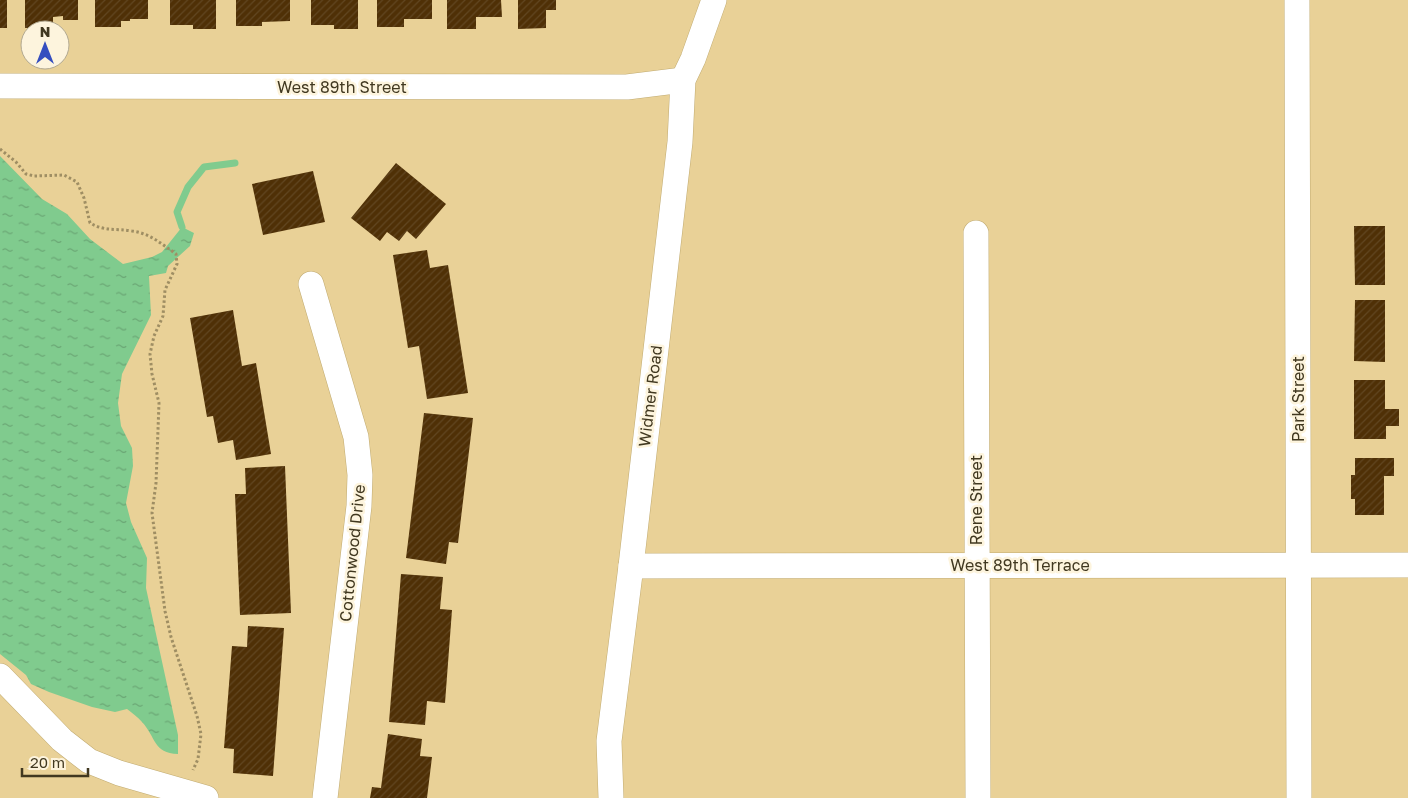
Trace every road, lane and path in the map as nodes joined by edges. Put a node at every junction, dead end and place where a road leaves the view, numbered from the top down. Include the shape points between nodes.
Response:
1 (714, 0) edge
2 (1297, 0) edge
3 (683, 80) junction
4 (0, 86) edge
5 (0, 149) edge
6 (976, 232) dead end
7 (311, 284) dead end
8 (976, 564) junction
9 (1408, 565) edge
10 (632, 566) junction
11 (1298, 566) junction
12 (0, 676) edge
13 (181, 792) junction
14 (206, 798) edge
15 (325, 798) edge
16 (611, 798) edge
17 (978, 798) edge
18 (1299, 798) edge

1 - 3 street, Widmer Road
2 - 11 street, Park Street
3 - 4 street, West 89th Street via 627,87
3 - 10 street, Widmer Road via 680,142
5 - 13 path via 26,174 64,175 77,182 90,223 101,229 151,236 176,254 177,264 165,290 163,316 150,354 159,403 152,513 169,628 201,734 198,759
6 - 8 street, Rene Street
7 - 15 street, Cottonwood Drive via 356,437 360,475
8 - 10 street, West 89th Terrace
8 - 11 street, West 89th Terrace
8 - 17 street, Rene Street
9 - 11 street, West 89th Terrace
10 - 16 street, Widmer Road via 610,741
11 - 18 street, Park Street
12 - 13 street via 62,740 89,760
13 - 14 street

